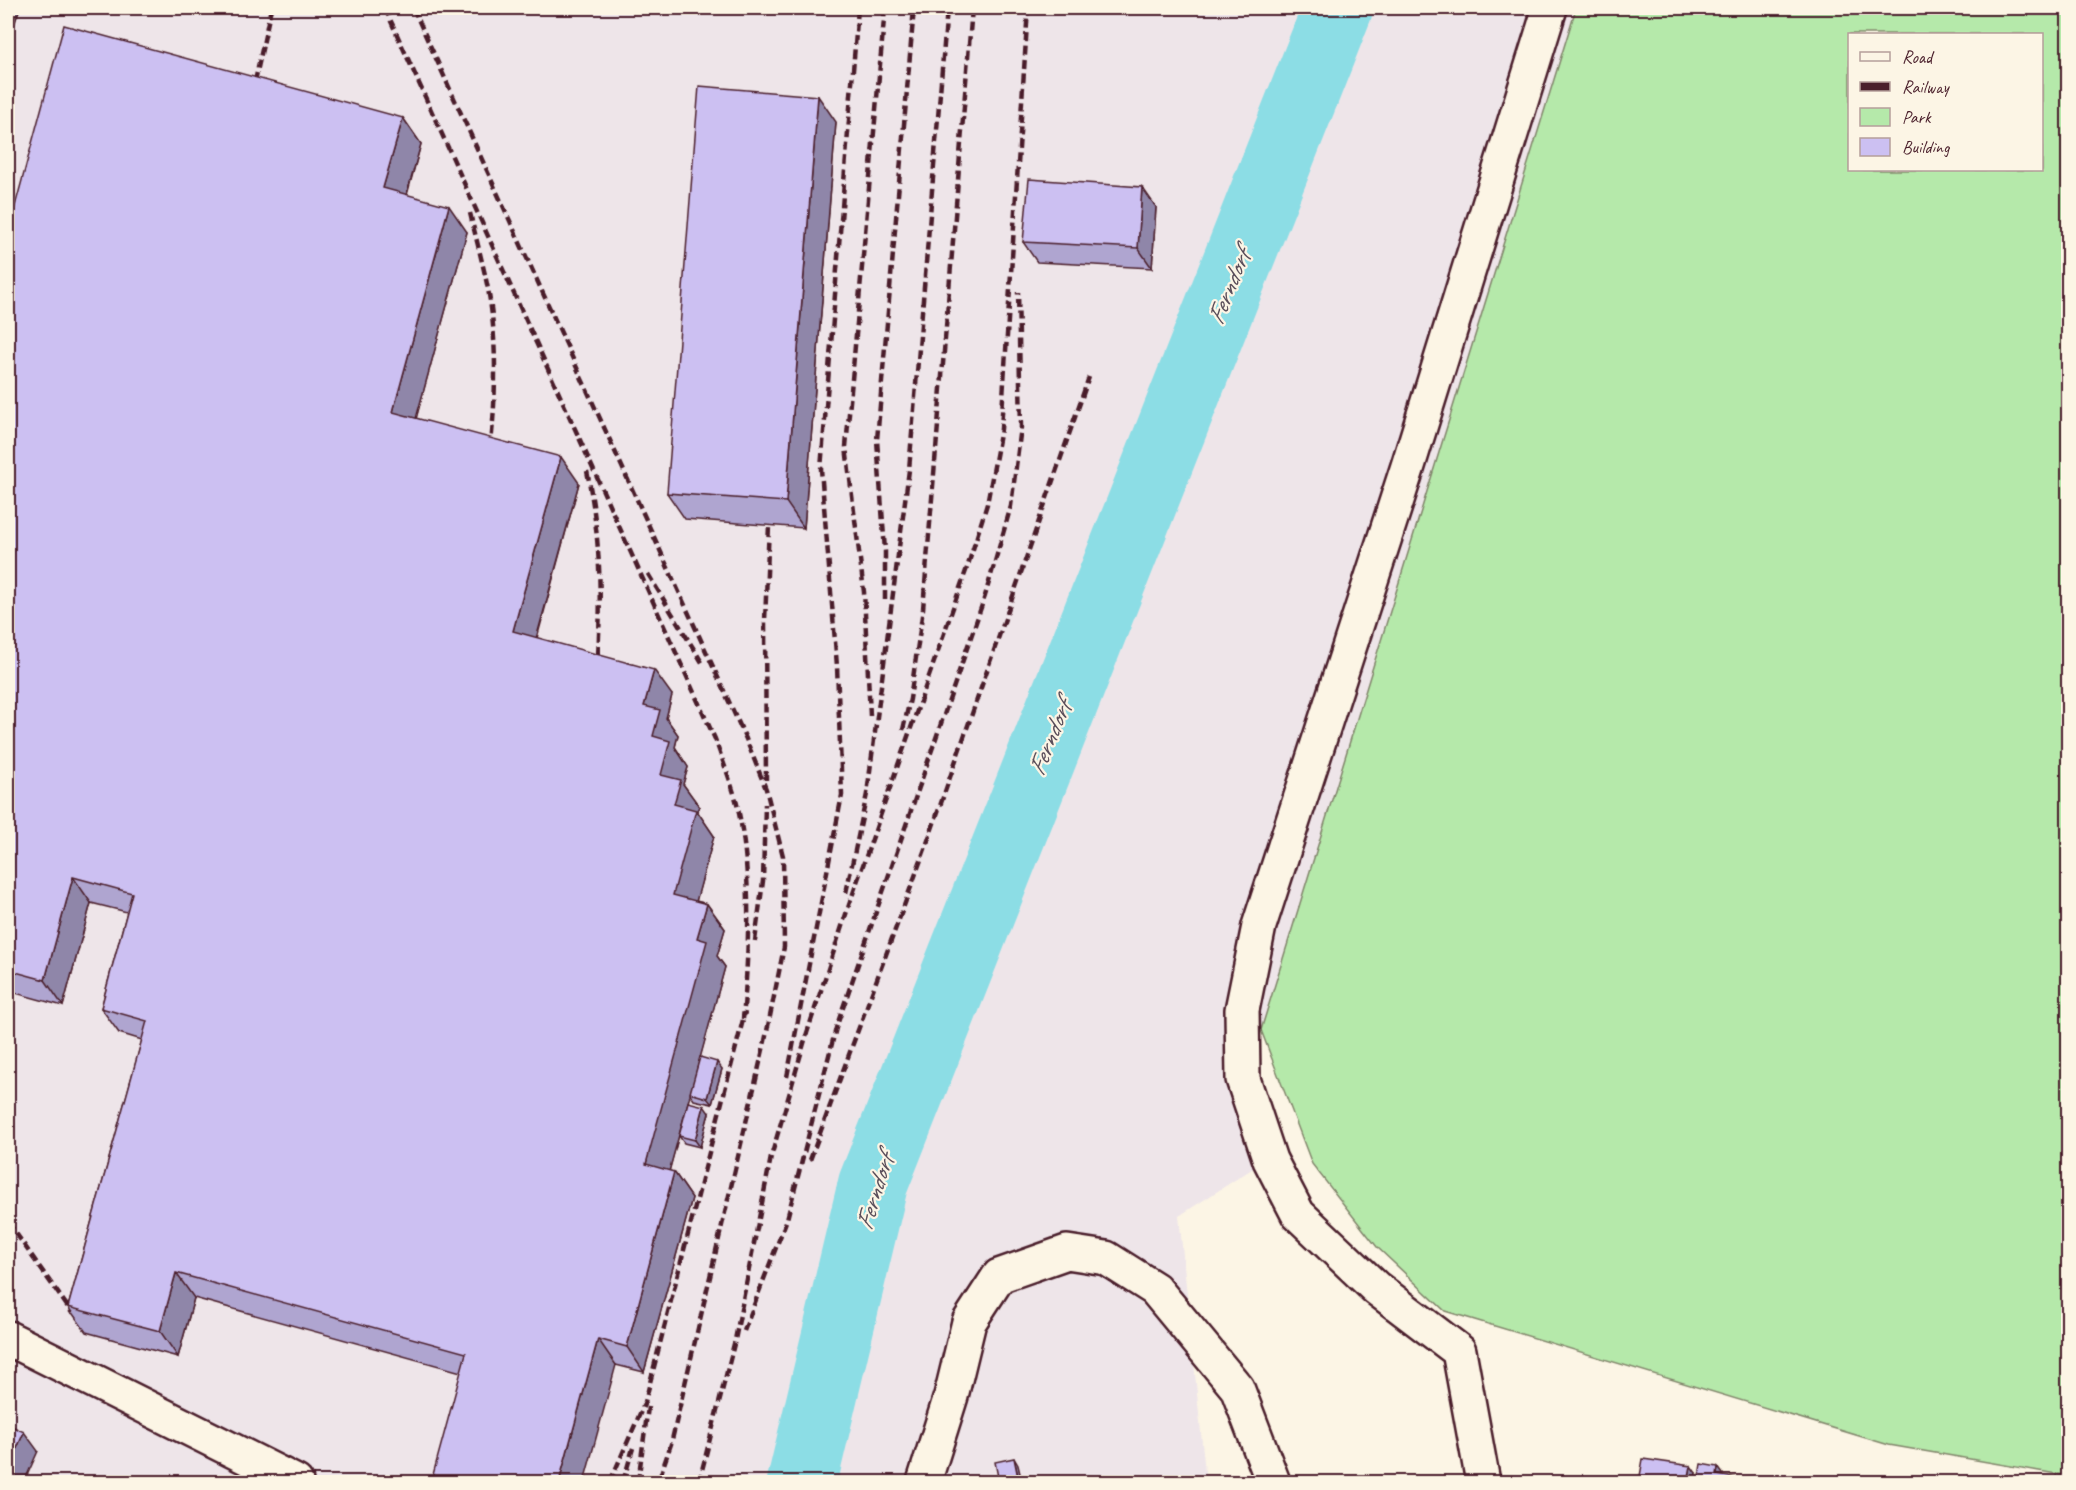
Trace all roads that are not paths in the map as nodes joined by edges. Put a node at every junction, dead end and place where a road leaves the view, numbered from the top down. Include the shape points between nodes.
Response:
1 (1550, 8) edge
2 (8, 1338) edge
3 (296, 1482) edge
4 (924, 1482) edge
5 (1273, 1482) edge
6 (1483, 1482) edge

1 - 6 lane via 1408,466 1259,926 1242,1010 1243,1079 1270,1160 1298,1214 1376,1288 1459,1351
2 - 3 lane
4 - 5 lane via 969,1322 999,1276 1067,1252 1106,1258 1155,1289 1237,1388

